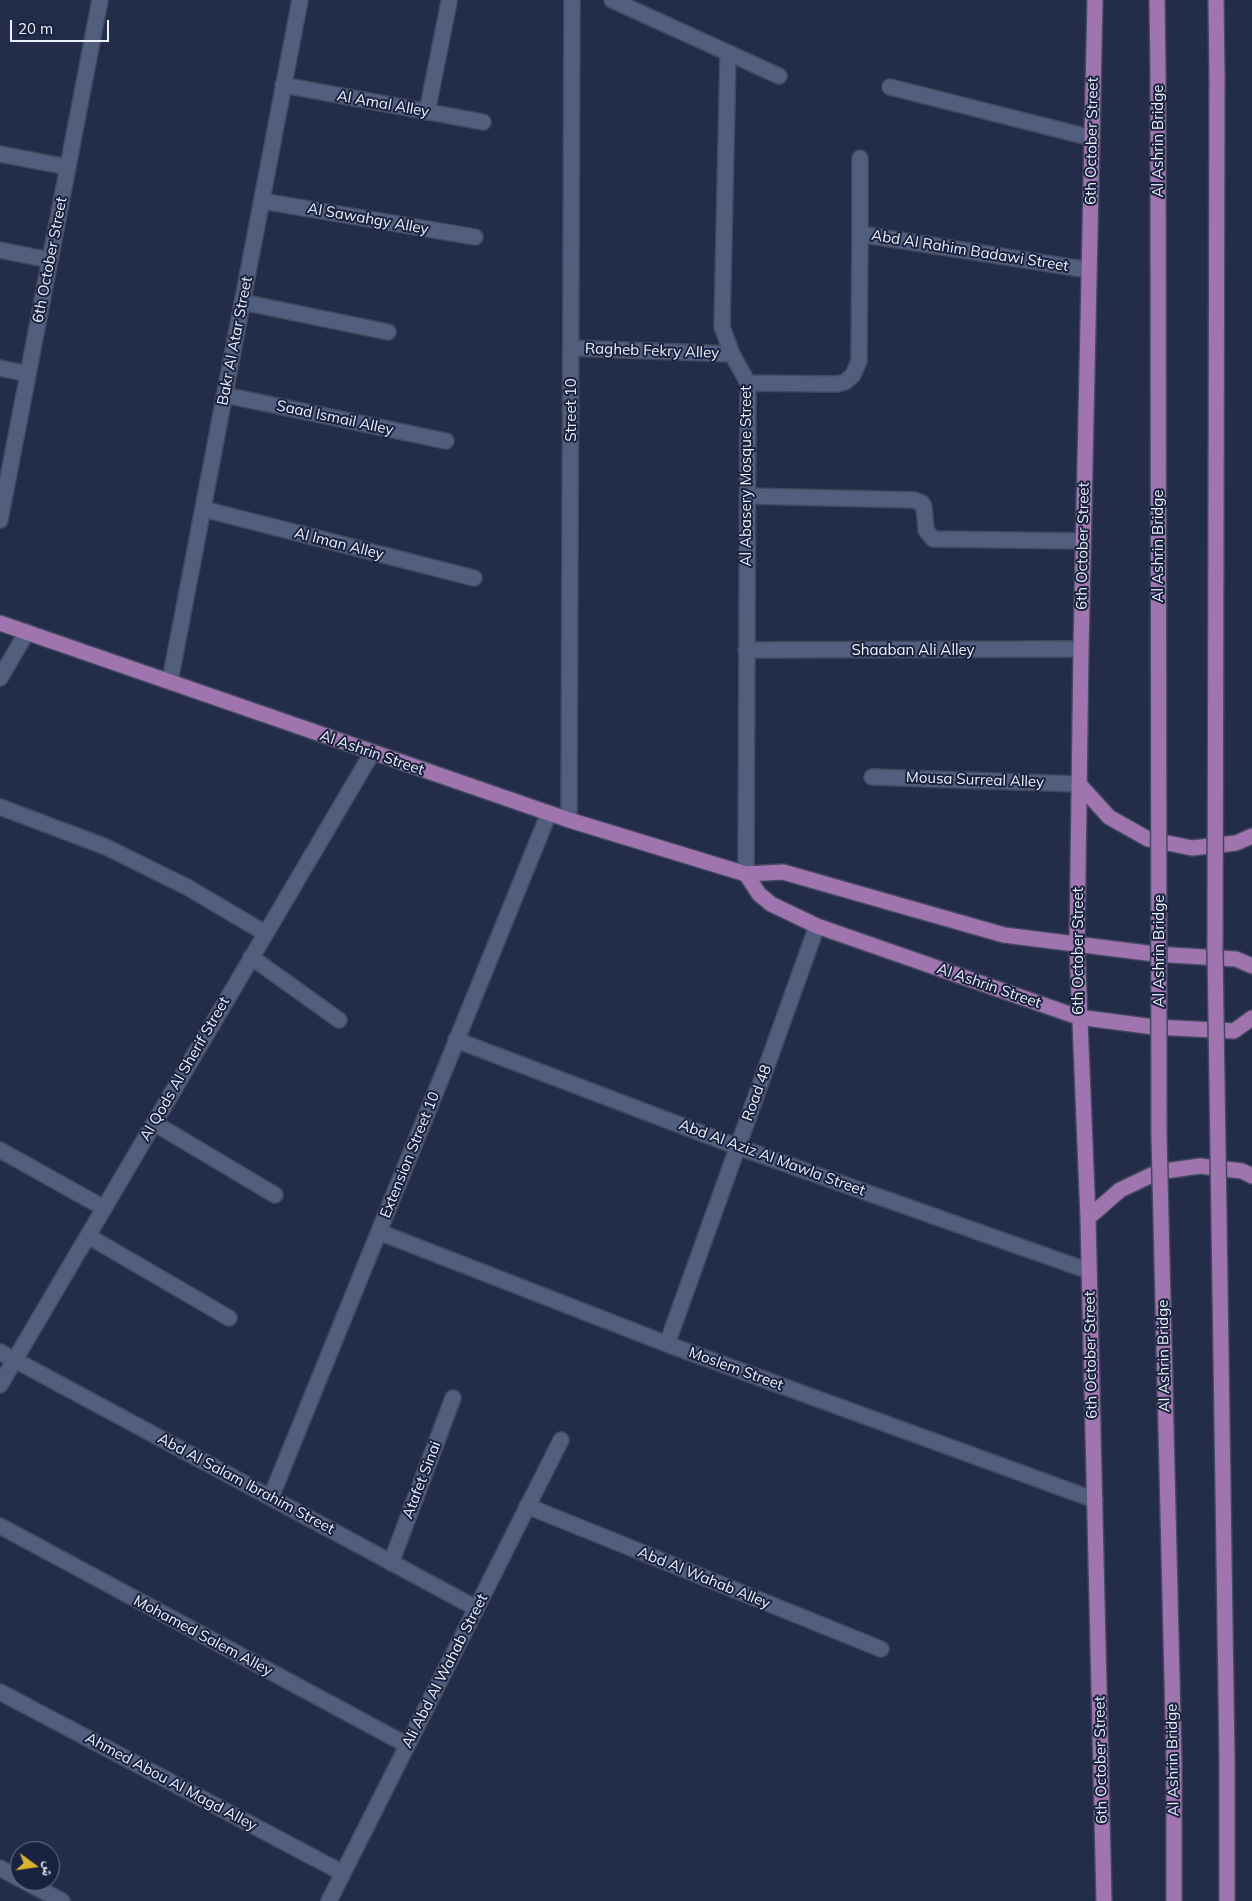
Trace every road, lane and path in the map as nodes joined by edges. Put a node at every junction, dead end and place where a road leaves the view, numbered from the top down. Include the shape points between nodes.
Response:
1 (100, 0) edge
2 (300, 0) edge
3 (572, 0) edge
4 (612, 0) edge
5 (1096, 0) edge
6 (1157, 0) edge
7 (1216, 0) edge
8 (449, 2) dead end
9 (728, 52) junction
10 (779, 76) dead end
11 (283, 85) junction
12 (890, 87) dead end
13 (427, 112) junction
14 (483, 122) dead end
15 (1092, 138) junction
16 (0, 154) edge
17 (860, 158) dead end
18 (68, 167) junction
19 (262, 201) junction
20 (860, 234) junction
21 (475, 237) dead end
22 (0, 250) edge
23 (50, 260) junction
24 (1089, 270) junction
25 (242, 302) junction
26 (388, 332) dead end
27 (571, 348) junction
28 (732, 354) junction
29 (0, 368) edge
30 (28, 374) junction
31 (748, 383) junction
32 (225, 395) junction
33 (446, 441) dead end
34 (747, 496) junction
35 (203, 509) junction
36 (0, 520) edge
37 (1083, 541) junction
38 (474, 578) dead end
39 (0, 623) edge
40 (26, 632) junction
41 (1081, 649) junction
42 (746, 650) junction
43 (0, 678) edge
44 (170, 681) junction
45 (372, 753) junction
46 (872, 777) dead end
47 (1078, 784) junction
48 (0, 807) edge
49 (550, 813) junction
50 (569, 820) junction
51 (1252, 836) edge
52 (746, 874) junction
53 (817, 926) junction
54 (265, 933) junction
55 (1076, 946) junction
56 (251, 957) junction
57 (1252, 966) edge
58 (1078, 1017) junction
59 (1252, 1018) edge
60 (339, 1020) dead end
61 (456, 1040) junction
62 (154, 1123) junction
63 (738, 1147) junction
64 (0, 1150) edge
65 (1252, 1176) edge
66 (275, 1195) dead end
67 (104, 1208) junction
68 (1088, 1218) junction
69 (378, 1232) junction
70 (88, 1236) junction
71 (1089, 1271) junction
72 (229, 1318) dead end
73 (667, 1344) junction
74 (0, 1352) edge
75 (15, 1360) junction
76 (0, 1385) edge
77 (453, 1398) dead end
78 (561, 1440) dead end
79 (271, 1497) junction
80 (1095, 1500) junction
81 (527, 1506) junction
82 (0, 1526) edge
83 (391, 1563) junction
84 (476, 1608) junction
85 (881, 1649) dead end
86 (0, 1692) edge
87 (407, 1746) junction
88 (343, 1873) junction
89 (43, 1891) edge
90 (62, 1901) edge
91 (328, 1901) edge
92 (1104, 1901) edge
93 (1174, 1901) edge
94 (1227, 1901) edge

1 - 18 street, 6th October Street
2 - 11 street, Bakr Al Atar Street
3 - 27 street, Street 10
4 - 9 street
5 - 15 main road, 6th October Street
6 - 93 main road, Al Ashrin Bridge, bridge via 1159,1135 1174,1762
7 - 94 main road, bridge via 1215,949
8 - 13 street
9 - 10 street
9 - 28 street, Al Abasery Mosque Street via 722,327
11 - 13 street, Al Amal Alley
11 - 19 street, Bakr Al Atar Street
12 - 15 street
13 - 14 street, Al Amal Alley
15 - 24 main road, 6th October Street
16 - 18 street
17 - 20 street
18 - 23 street, 6th October Street
19 - 21 street, Al Sawahgy Alley
19 - 25 street, Bakr Al Atar Street
20 - 24 street, Abd Al Rahim Badawi Street
20 - 31 street, Abd Al Rahim Badawi Street via 859,361 853,376 836,384
22 - 23 street
23 - 30 street, 6th October Street
24 - 37 main road, 6th October Street
25 - 26 street
25 - 32 street, Bakr Al Atar Street
27 - 28 street, Ragheb Fekry Alley
27 - 50 street, Street 10
28 - 31 street, Al Abasery Mosque Street
29 - 30 street
30 - 36 street, 6th October Street
31 - 34 street, Al Abasery Mosque Street
32 - 33 street, Saad Ismail Alley
32 - 35 street, Bakr Al Atar Street
34 - 37 street via 918,501 924,507 926,530 933,539
34 - 42 street, Al Abasery Mosque Street
35 - 38 street, Al Iman Alley
35 - 44 street, Bakr Al Atar Street
37 - 41 main road, 6th October Street
39 - 40 main road, Al Ashrin Street
40 - 43 street
40 - 44 main road, Al Ashrin Street
41 - 42 street, Shaaban Ali Alley
41 - 47 main road, 6th October Street
42 - 52 street, Al Abasery Mosque Street
44 - 45 main road, Al Ashrin Street
45 - 49 main road, Al Ashrin Street
45 - 54 street, Al Qods Al Sherif Street
46 - 47 street, Mousa Surreal Alley
47 - 51 main road via 1109,817 1148,839 1192,848 1236,843
47 - 55 main road, 6th October Street
48 - 54 street via 106,847 187,887
49 - 50 main road, Al Ashrin Street
49 - 61 street, Extension Street 10
50 - 52 main road, Al Ashrin Street
52 - 53 main road, Al Ashrin Street via 759,894 771,904
52 - 55 main road, Al Ashrin Street via 783,872 1004,935
53 - 58 main road, Al Ashrin Street
53 - 63 street, Road 48
54 - 56 street, Al Qods Al Sherif Street
55 - 57 main road, Al Ashrin Street via 1236,959
55 - 58 main road, 6th October Street
56 - 60 street
56 - 62 street, Al Qods Al Sherif Street
58 - 59 main road, Al Ashrin Street via 1154,1027 1234,1031
58 - 68 main road, 6th October Street
61 - 63 street, Abd Al Aziz Al Mawla Street
61 - 69 street, Extension Street 10
62 - 66 street
62 - 67 street, Al Qods Al Sherif Street
63 - 71 street, Abd Al Aziz Al Mawla Street
63 - 73 street, Road 48
64 - 67 street
65 - 68 main road via 1200,1166 1158,1172 1120,1190
67 - 70 street, Al Qods Al Sherif Street
68 - 71 main road, 6th October Street
69 - 73 street, Moslem Street
69 - 79 street, Extension Street 10
70 - 72 street
70 - 75 street, Al Qods Al Sherif Street
71 - 80 main road, 6th October Street
73 - 80 street, Moslem Street
74 - 75 street, Abd Al Salam Ibrahim Street
75 - 76 street, Al Qods Al Sherif Street
75 - 79 street, Abd Al Salam Ibrahim Street
77 - 83 street, Atafet Sinai
78 - 81 street, Ali Abd Al Wahab Street
79 - 83 street, Abd Al Salam Ibrahim Street
80 - 92 main road, 6th October Street
81 - 84 street, Ali Abd Al Wahab Street
81 - 85 street, Abd Al Wahab Alley
82 - 87 street, Mohamed Salem Alley
83 - 84 street, Abd Al Salam Ibrahim Street
84 - 87 street, Ali Abd Al Wahab Street
86 - 88 street, Ahmed Abou Al Magd Alley
87 - 88 street, Ali Abd Al Wahab Street
88 - 91 street, Ali Abd Al Wahab Street
89 - 90 street

